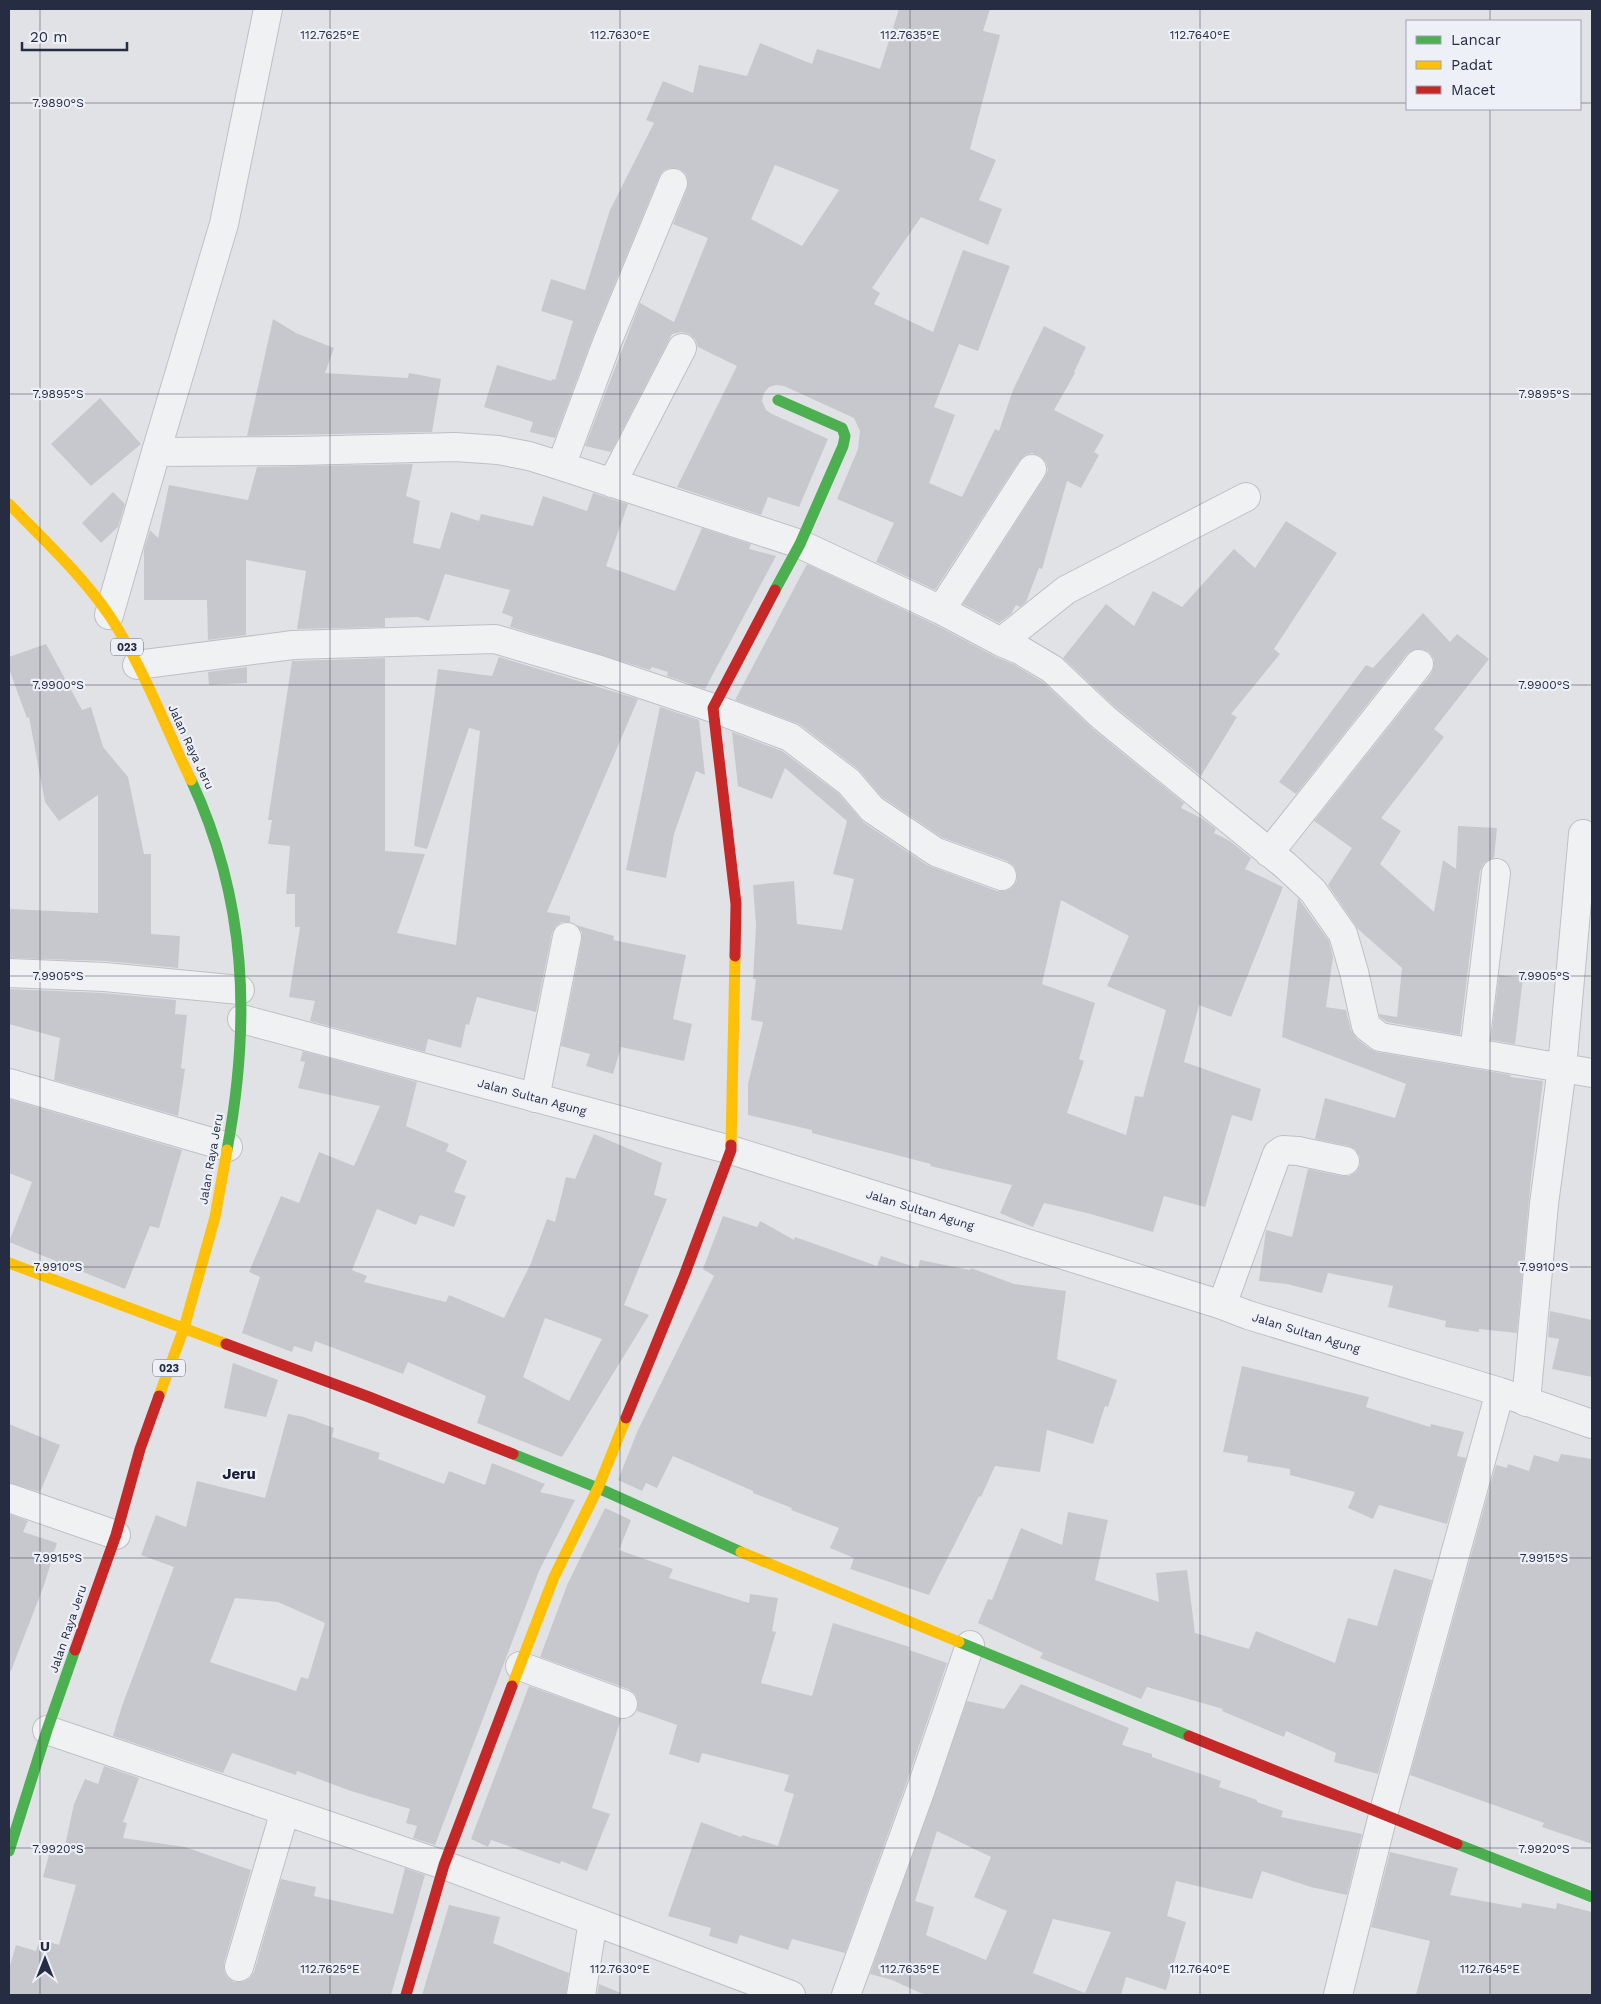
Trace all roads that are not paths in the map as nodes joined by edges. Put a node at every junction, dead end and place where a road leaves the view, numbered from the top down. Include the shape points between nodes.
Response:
1 (268, 9) edge
2 (673, 183) dead end
3 (682, 348) dead end
4 (778, 400) dead end
5 (156, 452) junction
6 (561, 466) junction
7 (1032, 470) dead end
8 (612, 483) junction
9 (1246, 497) dead end
10 (9, 504) edge
11 (800, 544) junction
12 (941, 610) junction
13 (109, 616) junction
14 (1011, 646) junction
15 (1419, 664) dead end
16 (137, 665) junction
17 (713, 708) junction
18 (1583, 834) dead end
19 (1269, 853) junction
20 (1496, 873) dead end
21 (1002, 876) dead end
22 (567, 937) dead end
23 (9, 973) edge
24 (240, 990) junction
25 (242, 1019) junction
26 (1474, 1053) junction
27 (1562, 1068) junction
28 (1592, 1072) edge
29 (9, 1084) edge
30 (534, 1098) junction
31 (228, 1147) junction
32 (731, 1150) junction
33 (1345, 1161) dead end
34 (9, 1263) edge
35 (1222, 1305) junction
36 (184, 1328) junction
37 (1500, 1392) junction
38 (1526, 1402) junction
39 (1592, 1424) edge
40 (598, 1488) junction
41 (9, 1498) edge
42 (116, 1535) junction
43 (970, 1645) junction
44 (520, 1666) junction
45 (623, 1704) dead end
46 (47, 1730) junction
47 (285, 1811) junction
48 (1382, 1815) junction
49 (9, 1851) edge
50 (444, 1865) junction
51 (1592, 1897) edge
52 (592, 1921) junction
53 (239, 1966) dead end
54 (779, 1993) edge
55 (406, 1995) edge
56 (581, 1995) edge
57 (846, 1995) edge
58 (1338, 1995) edge

1 - 5 street via 224,224
2 - 6 street via 608,340
3 - 8 street
4 - 11 street via 842,428 845,436
5 - 6 street via 455,447 498,450
5 - 13 street
6 - 8 street
7 - 12 street
8 - 11 street
9 - 14 street via 1066,590
10 - 13 street, Jalan Raya Jeru / 023 via 74,571
11 - 12 street
11 - 17 street
12 - 14 street
13 - 16 street, Jalan Raya Jeru / 023
14 - 19 street via 1052,669 1104,718
15 - 19 street
16 - 17 street via 293,645 495,639
16 - 24 street, Jalan Raya Jeru / 023 via 207,814 233,913
17 - 21 street via 790,736 849,782 872,809 936,852
17 - 32 street via 736,904
18 - 27 street
19 - 26 street via 1314,891 1343,934 1366,1026 1380,1037
20 - 26 street
22 - 30 street
23 - 24 street via 105,977
24 - 25 street, Jalan Raya Jeru / 023
25 - 30 street, Jalan Sultan Agung
25 - 31 street, Jalan Raya Jeru / 023 via 239,1072
26 - 27 street
27 - 28 street
27 - 38 street via 1544,1204
29 - 31 street
30 - 32 street, Jalan Sultan Agung
31 - 36 street, Jalan Raya Jeru / 023 via 215,1216
32 - 35 street, Jalan Sultan Agung
32 - 40 street
33 - 35 street via 1298,1151 1283,1150 1277,1154
34 - 36 street
35 - 37 street, Jalan Sultan Agung via 1248,1316
36 - 40 street
36 - 42 street, Jalan Raya Jeru / 023 via 140,1449
37 - 38 street, Jalan Sultan Agung
37 - 48 street
38 - 39 street, Jalan Sultan Agung
40 - 43 street via 773,1566
40 - 44 street via 554,1577
41 - 42 street
42 - 46 street, Jalan Raya Jeru / 023
43 - 48 street
43 - 57 street
44 - 45 street
44 - 50 street
46 - 47 street
46 - 49 street, Jalan Raya Jeru / 023
47 - 50 street
47 - 53 street
48 - 51 street
48 - 58 street
50 - 52 street
50 - 55 street
52 - 54 street
52 - 56 street

